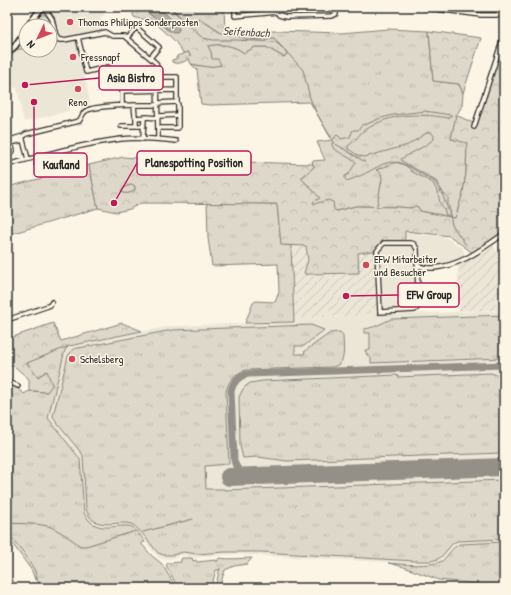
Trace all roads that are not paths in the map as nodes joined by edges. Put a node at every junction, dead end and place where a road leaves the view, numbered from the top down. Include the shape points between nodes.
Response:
1 (43, 7) edge
2 (235, 7) edge
3 (277, 7) edge
4 (336, 7) edge
5 (421, 7) edge
6 (441, 9) edge
7 (277, 12) junction
8 (504, 15) edge
9 (34, 18) edge
10 (504, 35) edge
11 (78, 37) junction
12 (126, 38) junction
13 (18, 42) edge
14 (7, 54) edge
15 (150, 58) junction
16 (157, 77) junction
17 (158, 90) junction
18 (177, 90) junction
19 (122, 91) junction
20 (177, 102) junction
21 (158, 104) junction
22 (122, 105) junction
23 (134, 105) junction
24 (178, 115) junction
25 (158, 117) junction
26 (136, 118) junction
27 (144, 118) junction
28 (121, 126) dead end
29 (136, 126) junction
30 (144, 126) junction
31 (474, 127) dead end
32 (158, 128) junction
33 (23, 138) junction
34 (143, 139) junction
35 (158, 139) junction
36 (176, 140) dead end
37 (9, 144) edge
38 (13, 151) dead end
39 (28, 159) junction
40 (7, 165) edge
41 (504, 234) edge
42 (417, 264) junction
43 (424, 268) junction
44 (417, 274) junction
45 (52, 302) dead end
46 (7, 320) edge
47 (7, 381) edge
48 (18, 386) dead end

1 - 9 main road
1 - 11 street via 52,19 58,39
2 - 7 street via 234,16
3 - 7 street
4 - 7 street via 336,14 332,16 286,17
5 - 6 street
6 - 8 street via 481,16
10 - 31 street
11 - 12 street via 105,32
11 - 19 street via 86,72 108,68 122,80
12 - 15 street
12 - 15 street via 136,27 159,47
13 - 14 main road
15 - 16 street via 156,63
16 - 17 street
16 - 18 street via 177,77
17 - 18 street
17 - 19 street
17 - 21 street
18 - 20 street
19 - 22 street
20 - 21 street
20 - 24 street
21 - 23 street
21 - 25 street
22 - 23 street
22 - 33 street via 86,110 79,121 26,134
23 - 26 street
24 - 25 street
24 - 32 street via 178,128
25 - 27 street
25 - 32 street
26 - 27 street
26 - 29 street
27 - 30 street
28 - 29 street
29 - 30 street
30 - 34 street
32 - 35 street
33 - 37 street
33 - 39 street
34 - 35 street
34 - 39 street via 90,144
35 - 36 street
37 - 38 street
39 - 40 street
41 - 43 street via 466,259 448,266
42 - 43 street
42 - 44 street
42 - 44 street via 414,244 384,243 380,246 377,250 380,312 415,310 418,307
43 - 44 street
45 - 46 street via 48,306
47 - 48 street

